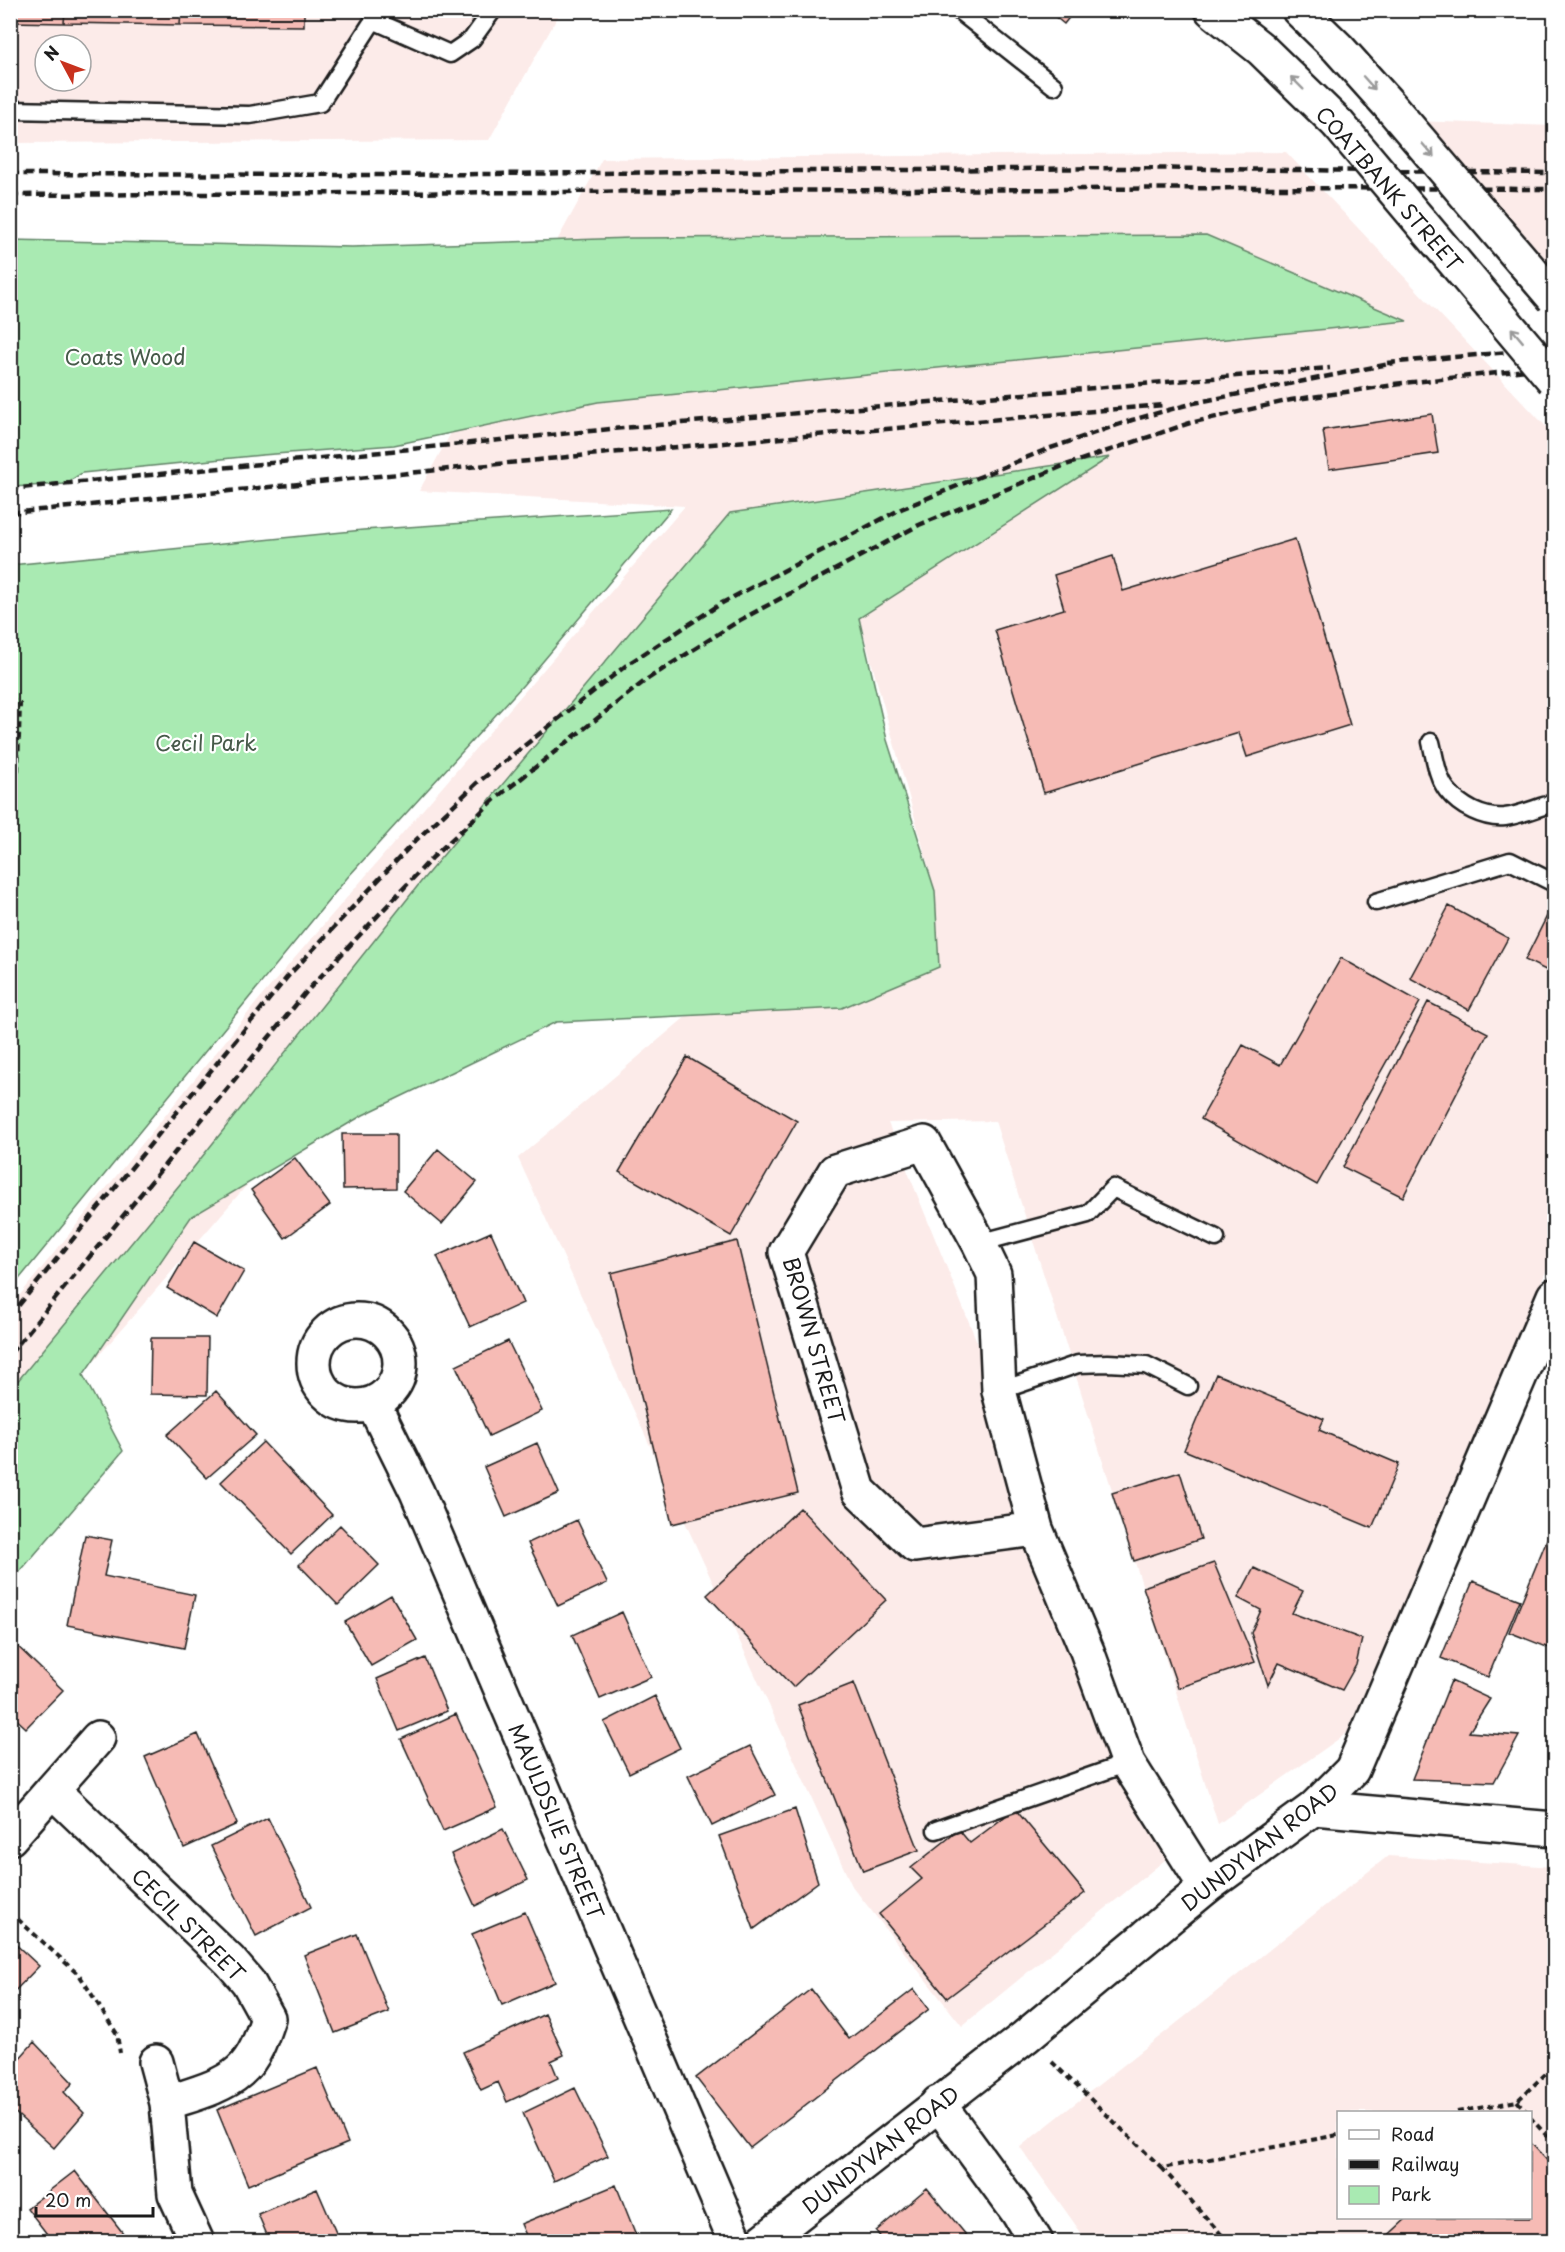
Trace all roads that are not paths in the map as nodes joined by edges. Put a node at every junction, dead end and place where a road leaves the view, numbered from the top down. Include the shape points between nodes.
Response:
1 (493, 10) edge
2 (958, 10) edge
3 (1212, 10) edge
4 (1299, 10) edge
5 (377, 16) edge
6 (1054, 86) dead end
7 (10, 110) edge
8 (1554, 298) edge
9 (1554, 380) edge
10 (1431, 742) dead end
11 (1554, 803) edge
12 (1554, 883) edge
13 (1376, 902) dead end
14 (1216, 1238) dead end
15 (980, 1243) junction
16 (1554, 1296) edge
17 (1188, 1386) dead end
18 (999, 1391) junction
19 (373, 1403) dead end
20 (1036, 1529) junction
21 (98, 1738) dead end
22 (1128, 1763) junction
23 (52, 1790) junction
24 (1314, 1808) junction
25 (1554, 1829) edge
26 (936, 1830) dead end
27 (10, 1838) edge
28 (1206, 1887) junction
29 (156, 2062) road end
30 (167, 2103) junction
31 (938, 2103) junction
32 (197, 2241) edge
33 (736, 2241) edge
34 (762, 2241) edge
35 (1036, 2241) edge

1 - 5 lane via 472,39 450,54
2 - 6 lane
9 -> 3 street, COATBANK STREET, bridge via 1338,124 1261,49
4 -> 8 street, bridge via 1390,106
5 - 7 lane via 320,103 250,115
10 - 11 lane via 1448,791 1483,816 1505,817
12 - 13 lane via 1510,861
14 - 15 lane via 1113,1188 1088,1214
15 - 18 street, BROWN STREET via 994,1274
15 - 20 street, BROWN STREET via 924,1143 835,1171 786,1252 859,1491 915,1545
16 - 24 street, DUNDYVAN ROAD via 1352,1770
17 - 18 lane via 1146,1365 1108,1363 1078,1364
18 - 20 street, BROWN STREET
19 - 33 street, MAULDSLIE STREET via 417,1492
20 - 22 street, BROWN STREET
21 - 23 street
22 - 26 lane
22 - 28 street, BROWN STREET
23 - 27 street
23 - 30 street, CECIL STREET via 230,1961 248,1982 268,2018 258,2046 241,2071 219,2084
24 - 25 street
24 - 28 street, DUNDYVAN ROAD
28 - 31 street, DUNDYVAN ROAD via 1025,2037
29 - 30 street
30 - 32 street via 175,2194
31 - 34 street, DUNDYVAN ROAD
31 - 35 street

